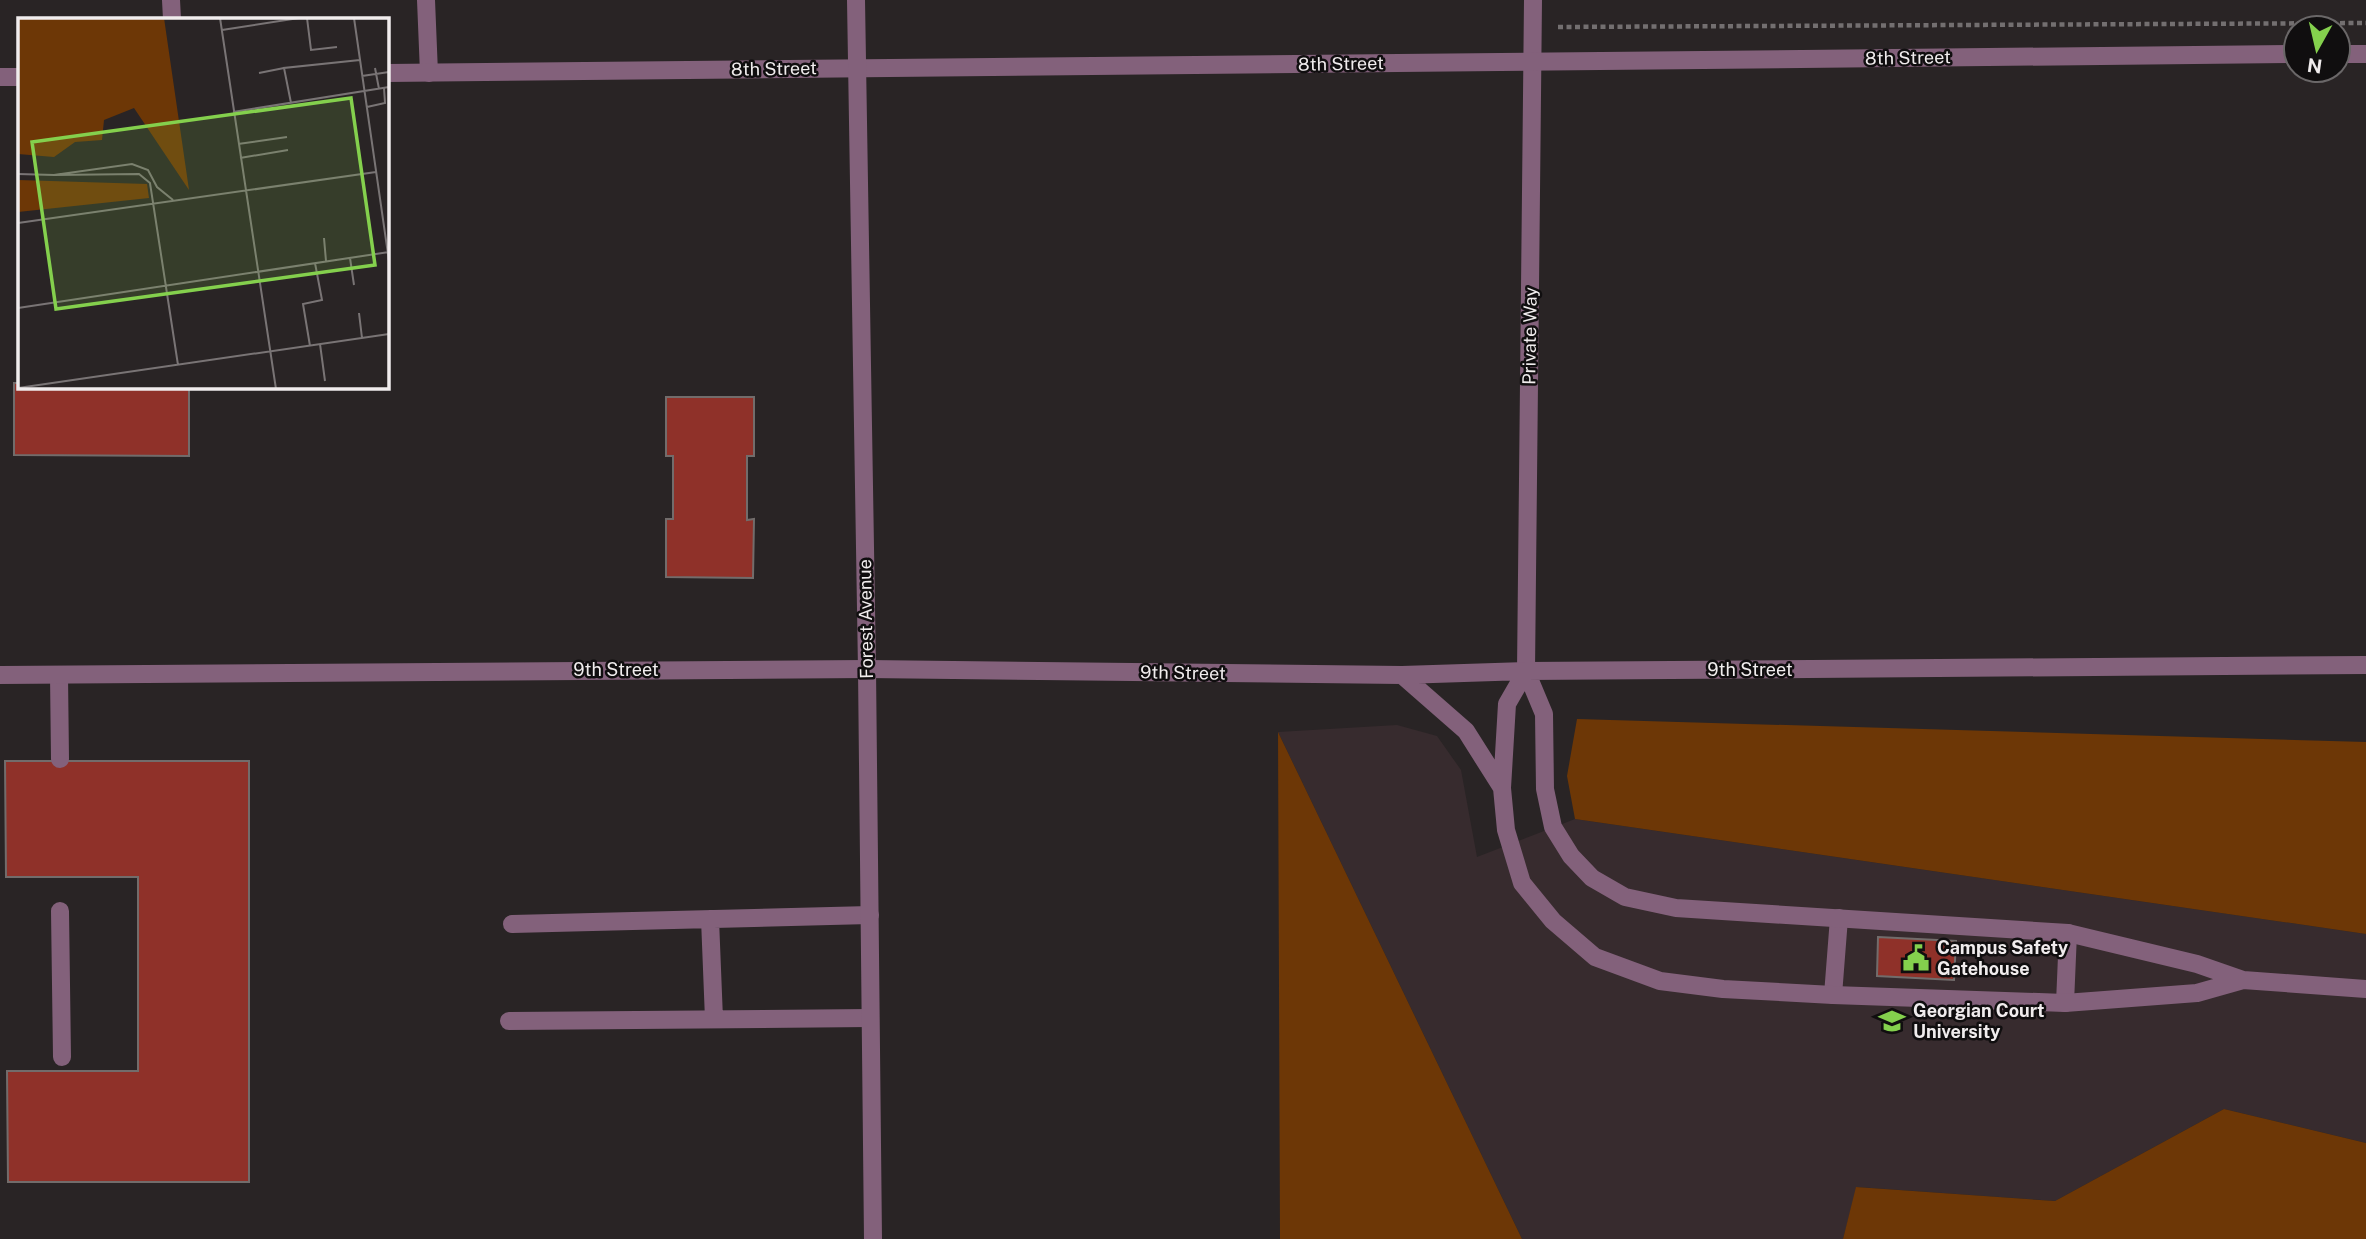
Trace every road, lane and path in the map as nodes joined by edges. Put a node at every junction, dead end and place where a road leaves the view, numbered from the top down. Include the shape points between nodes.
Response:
1 (171, 0) edge
2 (426, 0) edge
3 (856, 0) edge
4 (1533, 0) edge
5 (172, 18) edge
6 (2366, 23) edge
7 (1533, 27) junction
8 (2282, 54) edge
9 (1533, 62) junction
10 (857, 68) junction
11 (388, 73) edge
12 (429, 73) junction
13 (0, 77) edge
14 (18, 77) edge
15 (2366, 665) edge
16 (867, 668) junction
17 (1526, 671) junction
18 (0, 675) edge
19 (59, 675) junction
20 (1402, 675) junction
21 (60, 759) dead end
22 (1502, 788) junction
23 (60, 911) dead end
24 (870, 915) junction
25 (1839, 918) junction
26 (710, 919) junction
27 (512, 924) dead end
28 (2068, 933) junction
29 (2243, 980) junction
30 (2366, 989) edge
31 (1833, 995) junction
32 (2065, 1003) junction
33 (870, 1018) junction
34 (713, 1019) junction
35 (509, 1021) dead end
36 (62, 1057) dead end
37 (873, 1239) edge

1 - 5 street
2 - 12 street
3 - 10 street, Forest Avenue
4 - 7 street, Private Way
6 - 7 path
7 - 9 street, Private Way
8 - 9 street, 8th Street
9 - 10 street, 8th Street
9 - 17 street, Private Way
10 - 12 street, 8th Street
10 - 16 street, Forest Avenue
11 - 12 street, 8th Street
13 - 14 street
15 - 17 street, 9th Street
16 - 19 street, 9th Street
16 - 20 street, 9th Street
16 - 24 street, Forest Avenue
17 - 20 street, 9th Street
17 - 22 street via 1507,704
17 - 25 street via 1544,714 1545,789 1553,827 1592,878 1625,897 1676,908
18 - 19 street, 9th Street
19 - 21 street
20 - 22 street via 1466,731
22 - 31 street via 1506,830 1522,883 1553,921 1595,957 1660,981
23 - 36 street
24 - 26 street
24 - 33 street, Forest Avenue
25 - 28 street
25 - 31 street
26 - 27 street
26 - 34 street
28 - 29 street via 2197,964
28 - 32 street
29 - 30 street
29 - 32 street via 2197,993
31 - 32 street
33 - 34 street
33 - 37 street, Forest Avenue
34 - 35 street

